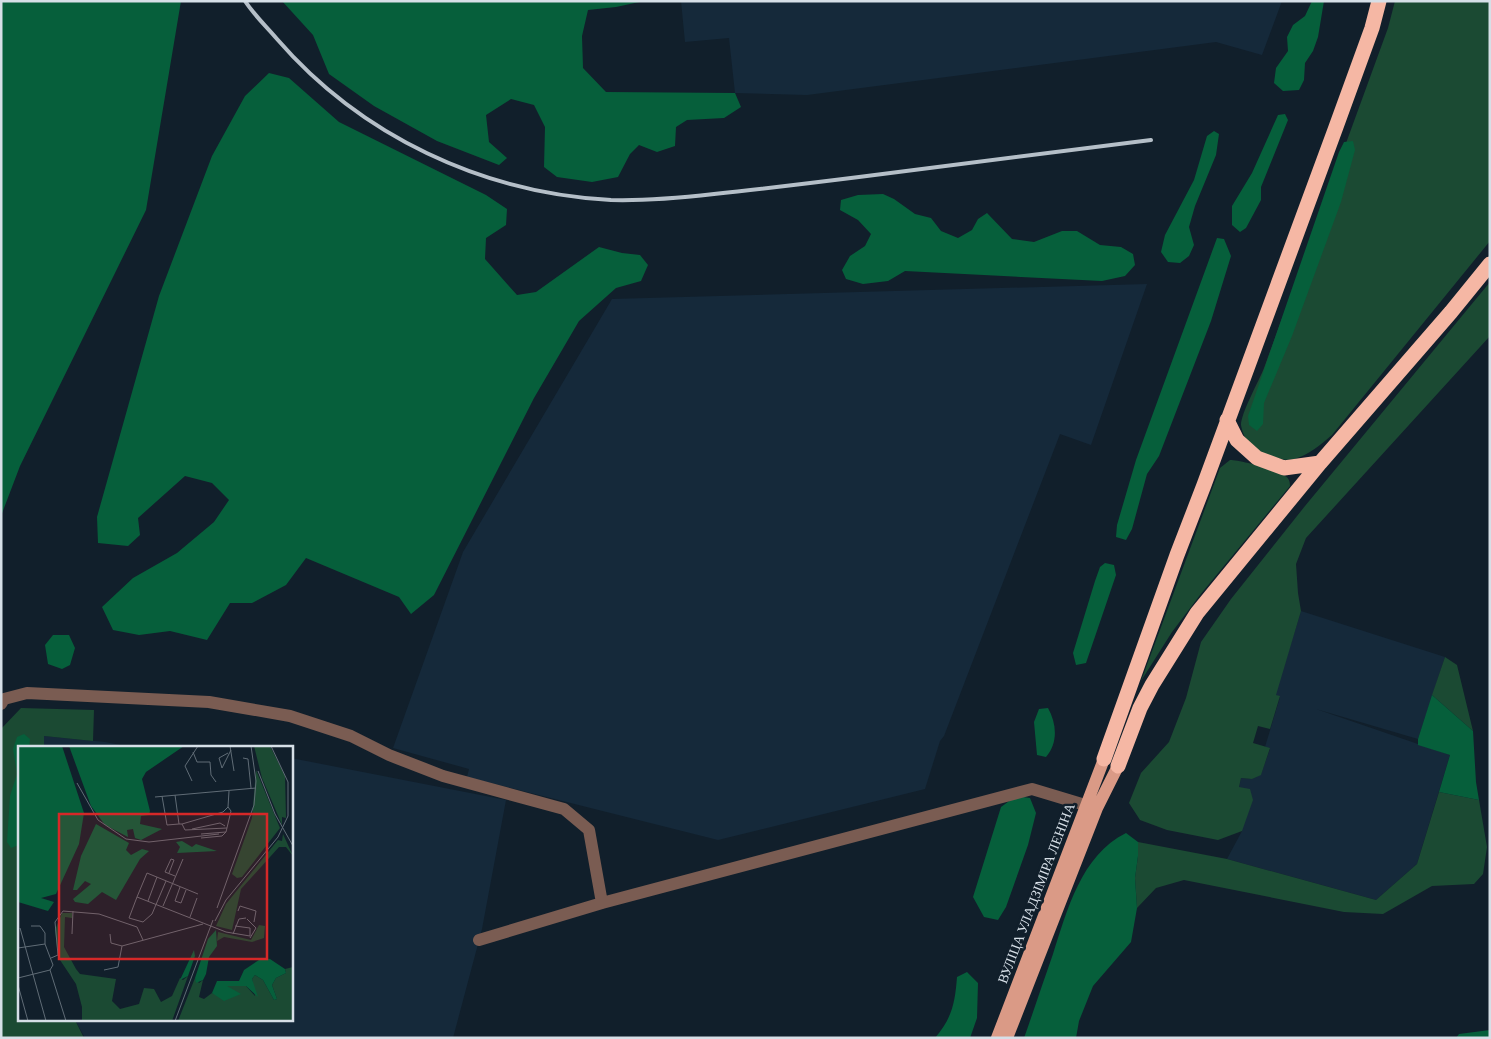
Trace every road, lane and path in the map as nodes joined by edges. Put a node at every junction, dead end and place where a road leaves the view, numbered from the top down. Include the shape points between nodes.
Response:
1 (1379, 1) edge
2 (1490, 264) edge
3 (1227, 420) junction
4 (1320, 463) junction
5 (1, 704) edge
6 (1104, 759) joint
7 (1118, 766) joint
8 (1091, 806) junction
9 (602, 904) junction
10 (479, 940) dead end
11 (997, 1038) edge
12 (1007, 1038) edge

1 - 3 highway via 1372,28
2 - 4 highway
3 - 4 highway via 1237,440 1257,458 1284,468
3 - 6 highway
4 - 7 highway via 1197,613 1140,708
5 - 9 street via 4,699 27,693 209,702 290,716 351,736 443,776 564,809 590,830
6 - 8 main road, ВУЛІЦА УЛАДЗІМІРА ЛЕНІНА
7 - 8 main road, ВУЛІЦА УЛАДЗІМІРА ЛЕНІНА
8 - 9 street via 1032,789
8 - 11 main road, ВУЛІЦА УЛАДЗІМІРА ЛЕНІНА
8 - 12 main road, ВУЛІЦА УЛАДЗІМІРА ЛЕНІНА
9 - 10 street

